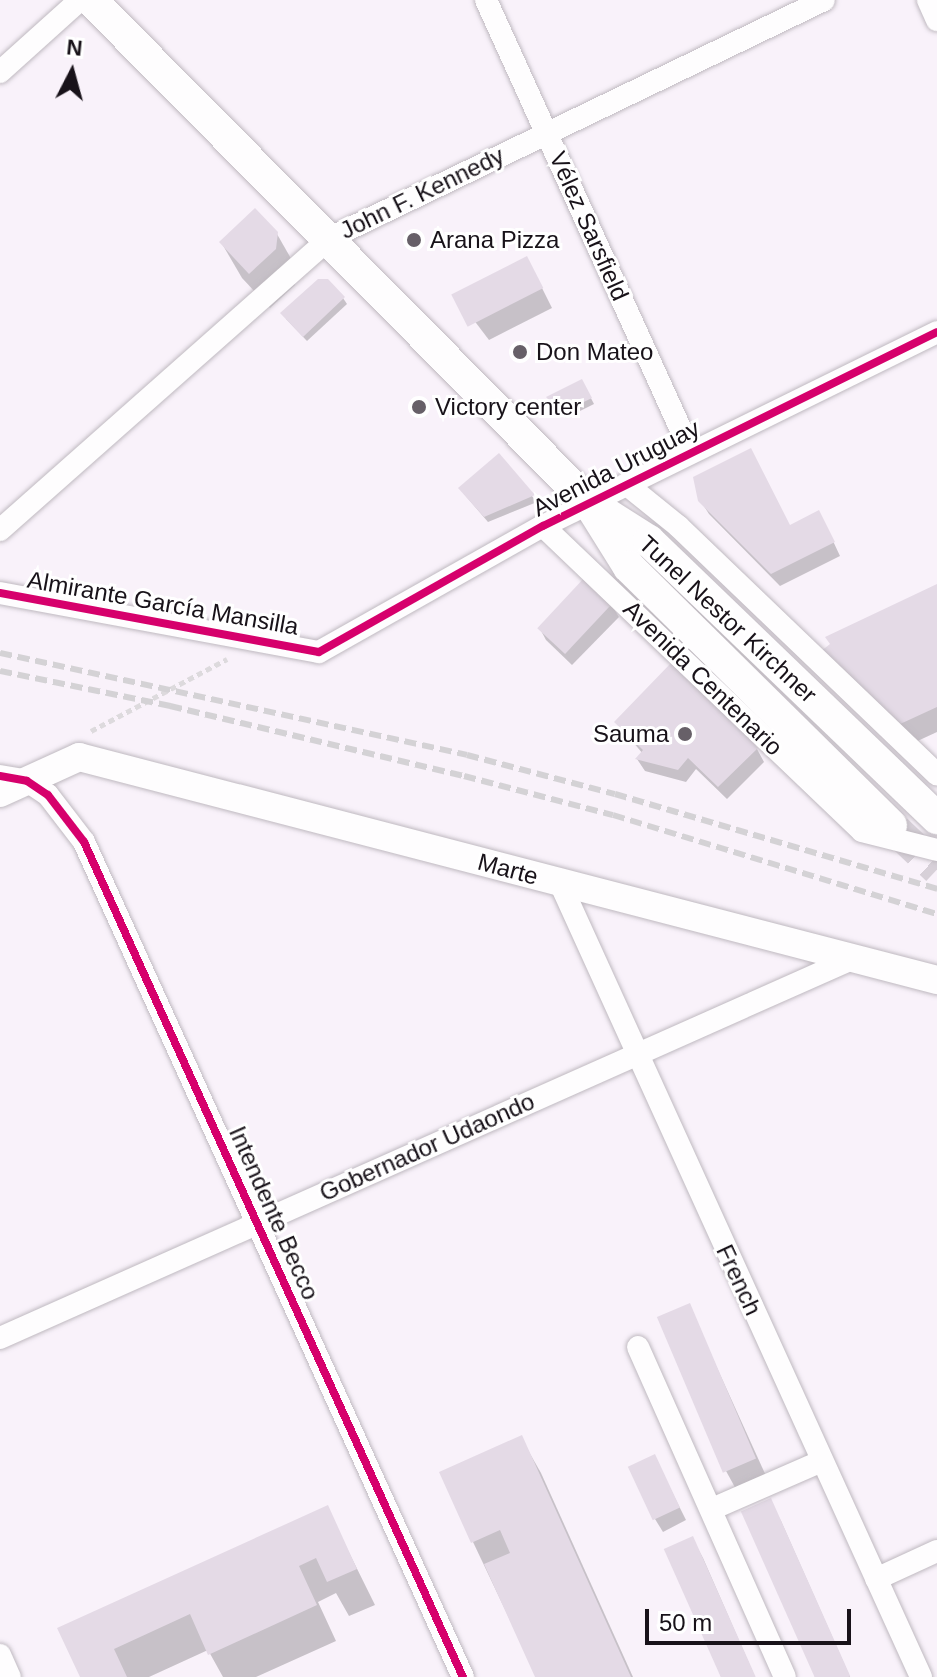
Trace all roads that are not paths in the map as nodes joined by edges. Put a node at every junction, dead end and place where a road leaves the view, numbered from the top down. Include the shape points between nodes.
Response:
1 (80, 0) edge
2 (91, 0) edge
3 (486, 0) edge
4 (824, 0) edge
5 (928, 0) edge
6 (937, 20) edge
7 (0, 72) edge
8 (546, 133) junction
9 (330, 238) junction
10 (937, 332) edge
11 (691, 452) junction
12 (626, 484) junction
13 (589, 503) junction
14 (543, 526) junction
15 (0, 530) edge
16 (0, 593) edge
17 (319, 652) joint
18 (937, 774) edge
19 (13, 778) edge
20 (0, 793) edge
21 (937, 818) edge
22 (876, 828) junction
23 (937, 850) edge
24 (560, 883) junction
25 (854, 958) junction
26 (937, 980) edge
27 (635, 1054) junction
28 (257, 1223) junction
29 (0, 1338) edge
30 (638, 1347) dead end
31 (822, 1461) junction
32 (712, 1509) junction
33 (937, 1551) edge
34 (876, 1579) junction
35 (0, 1655) edge
36 (10, 1677) edge
37 (463, 1677) edge
38 (785, 1677) edge
39 (921, 1677) edge

1 - 7 street
2 - 9 main road
3 - 8 street, Vélez Sarsfield
4 - 8 street, John F. Kennedy
5 - 6 street
8 - 9 street, John F. Kennedy
8 - 11 street, Vélez Sarsfield
9 - 13 main road
9 - 15 street, John F. Kennedy
10 - 11 street, Avenida Uruguay
11 - 12 street, Avenida Uruguay
12 - 13 street, Avenida Uruguay
12 - 18 street via 678,526
13 - 14 street, Avenida Uruguay
13 - 21 main road, Tunel Nestor Kirchner via 649,541
13 - 22 main road, Tunel Nestor Kirchner via 629,567
14 - 17 street, Avenida Uruguay
14 - 22 street, Avenida Centenario
16 - 17 street, Almirante García Mansilla
19 - 20 street
19 - 24 street, Marte via 79,757
19 - 28 street, Intendente Becco via 48,795 84,842
22 - 23 street
24 - 25 street, Marte
24 - 27 street, French
25 - 26 street, Marte
25 - 27 street, Gobernador Udaondo
27 - 28 street, Gobernador Udaondo
27 - 31 street, French
28 - 29 street, Gobernador Udaondo
28 - 37 street, Intendente Becco
30 - 32 street
31 - 32 street
31 - 34 street, French
32 - 38 street
33 - 34 street
34 - 39 street, French
35 - 36 street

